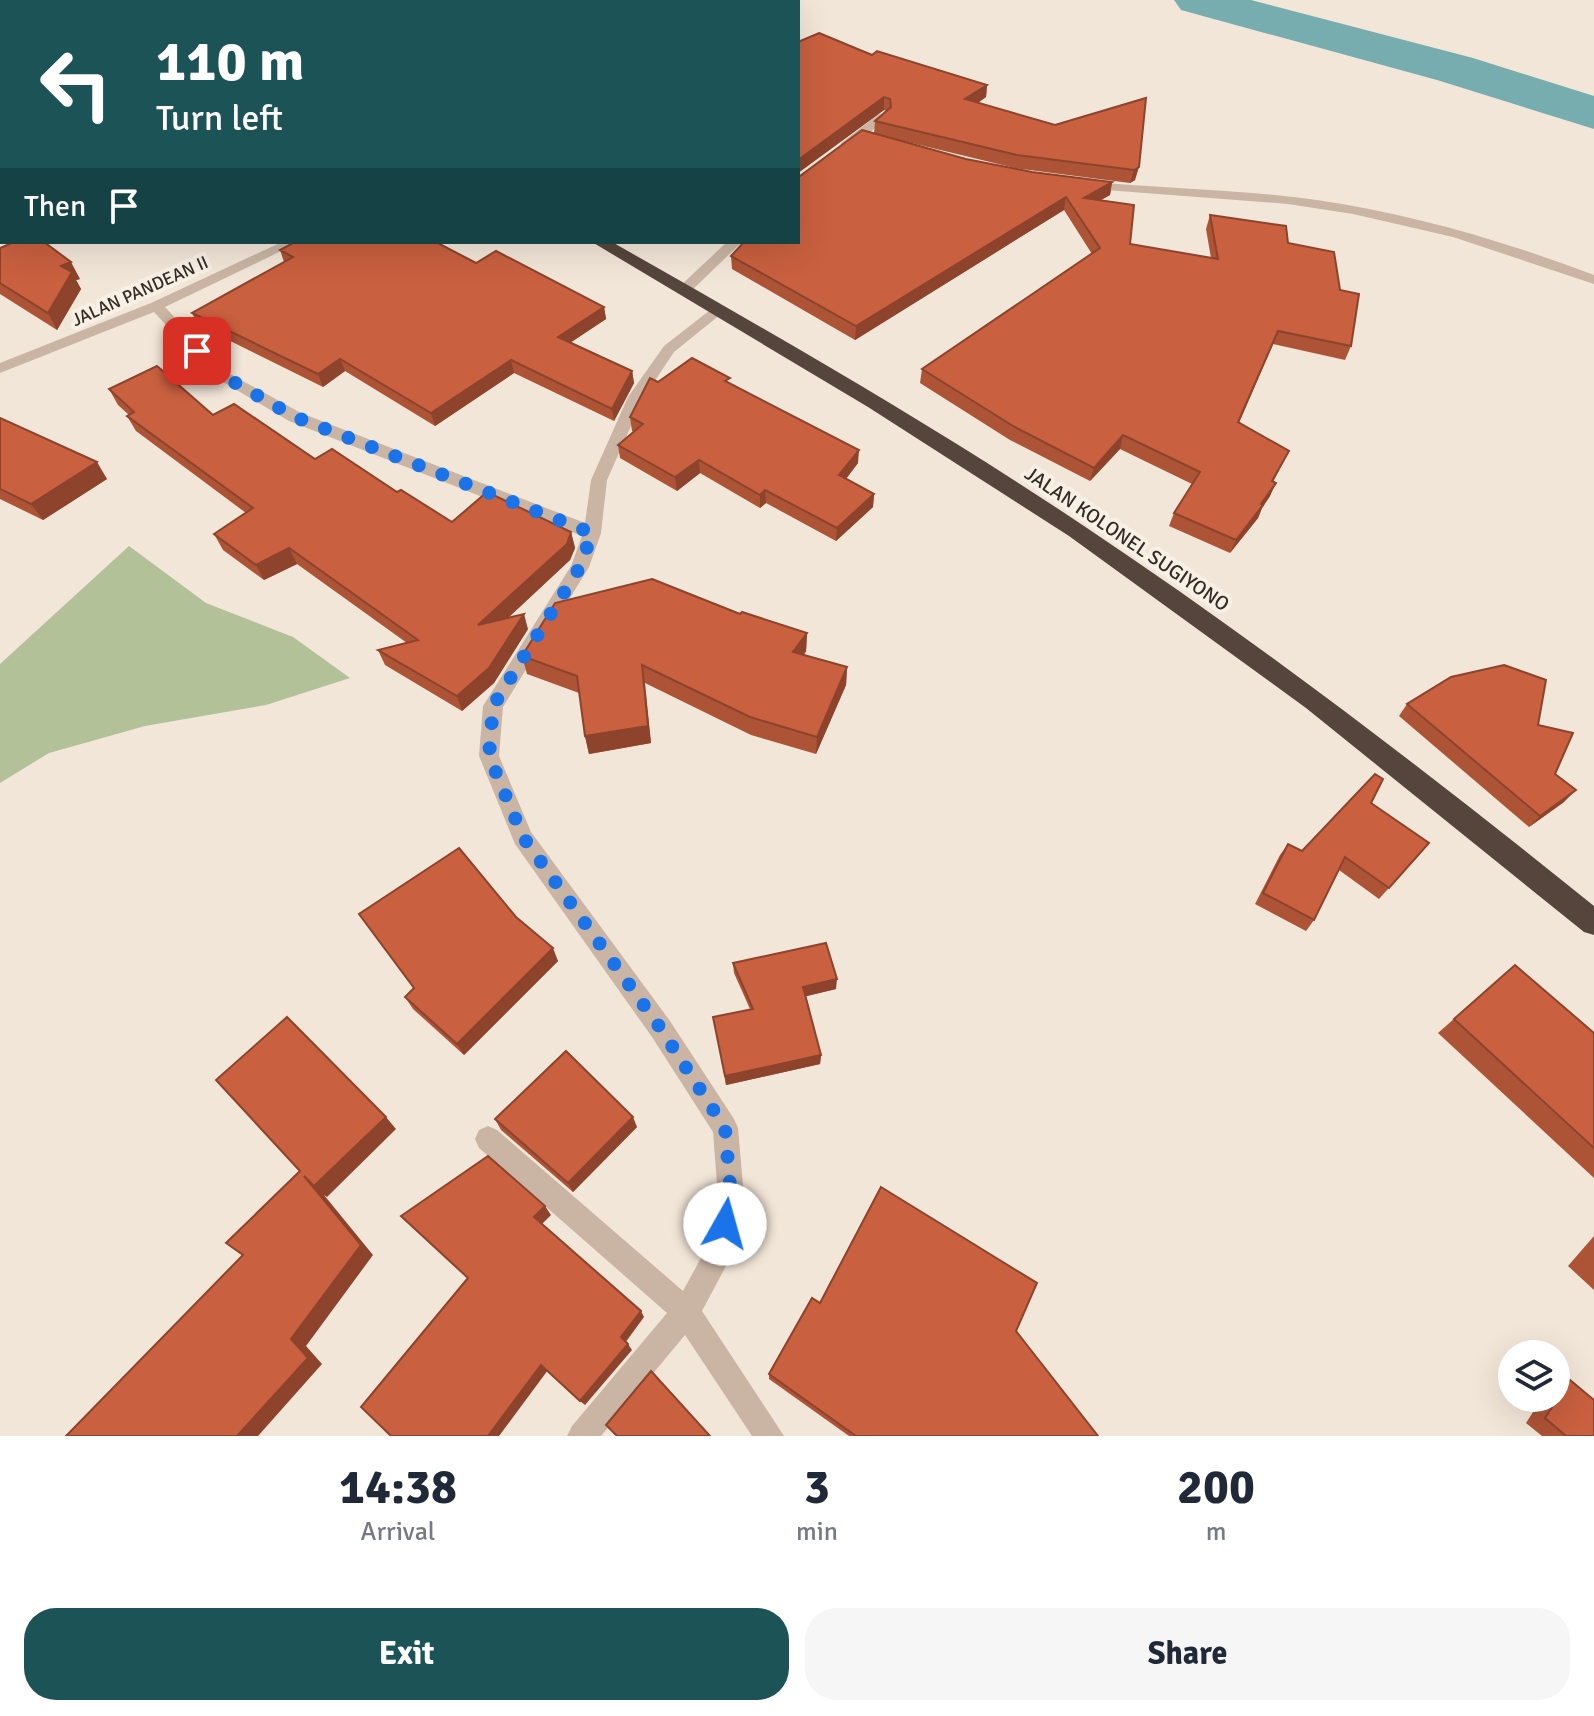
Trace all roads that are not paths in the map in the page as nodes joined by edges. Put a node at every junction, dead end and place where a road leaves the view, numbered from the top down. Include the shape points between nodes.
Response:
1 (883, 117) edge
2 (859, 136) junction
3 (874, 140) edge
4 (836, 153) edge
5 (1074, 184) edge
6 (289, 244) edge
7 (604, 244) edge
8 (733, 244) edge
9 (1594, 280) edge
10 (684, 290) junction
11 (156, 306) junction
12 (719, 310) junction
13 (0, 368) edge
14 (592, 533) junction
15 (1594, 923) edge
16 (488, 1139) dead end
17 (686, 1312) junction
18 (582, 1436) edge
19 (769, 1436) edge

1 - 2 street
2 - 3 street
2 - 4 street
5 - 9 street via 1292,201 1364,212 1496,244
6 - 11 street, JALAN PANDEAN II
7 - 10 highway, JALAN KOLONEL SUGIYONO
8 - 10 street
10 - 12 highway, JALAN KOLONEL SUGIYONO
11 - 13 street, JALAN PANDEAN II
11 - 14 street via 218,373 295,417
12 - 14 street via 669,349 636,397 599,480
12 - 15 highway, JALAN KOLONEL SUGIYONO via 991,475 1140,574 1292,683
14 - 17 street via 580,567 493,706 489,756 523,837 725,1128 731,1197 723,1237
16 - 17 street
17 - 18 street
17 - 19 street

